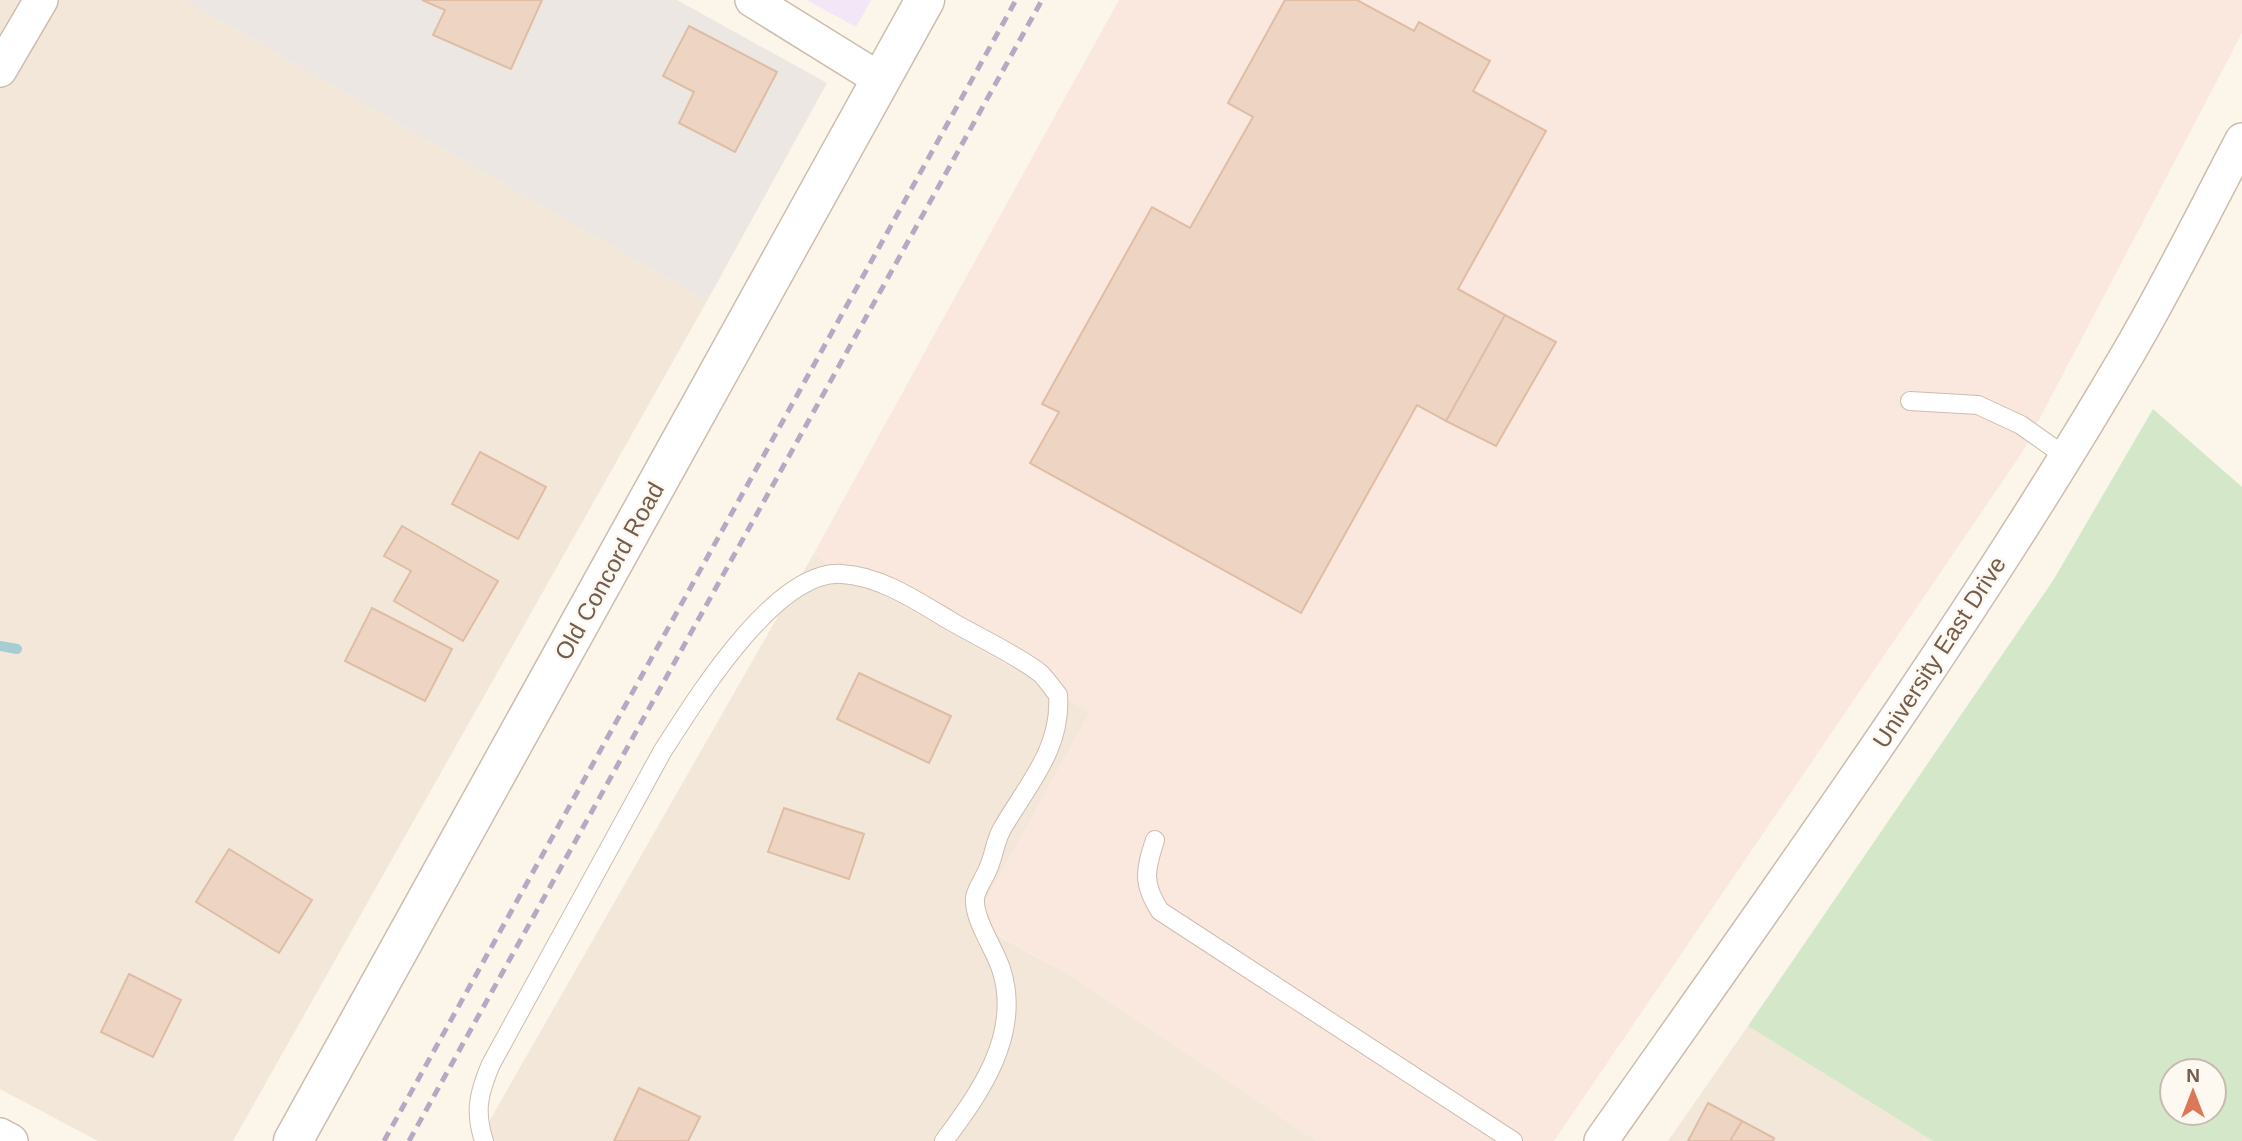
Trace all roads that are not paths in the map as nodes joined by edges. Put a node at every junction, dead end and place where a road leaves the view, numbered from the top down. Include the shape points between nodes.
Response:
1 (41, 0) edge
2 (752, 0) edge
3 (925, 0) edge
4 (0, 70) edge
5 (881, 80) junction
6 (2242, 141) edge
7 (1910, 401) dead end
8 (2066, 457) junction
9 (1155, 840) dead end
10 (0, 1135) edge
11 (11, 1141) edge
12 (293, 1141) edge
13 (484, 1141) edge
14 (943, 1141) edge
15 (1513, 1141) edge
16 (1601, 1141) edge

1 - 4 street
2 - 5 street
3 - 5 street, Old Concord Road
5 - 12 street, Old Concord Road
6 - 8 street, University East Drive via 2125,359
7 - 8 lane via 1978,405 2021,425
8 - 16 street, University East Drive via 1905,707
9 - 15 lane via 1147,866 1147,890 1160,911
10 - 11 street
13 - 14 lane via 477,1108 491,1064 662,752 760,618 789,590 814,578 841,573 878,583 920,603 1041,674 1058,695 1056,735 1001,831 975,898 1003,973 1004,1023 988,1079

